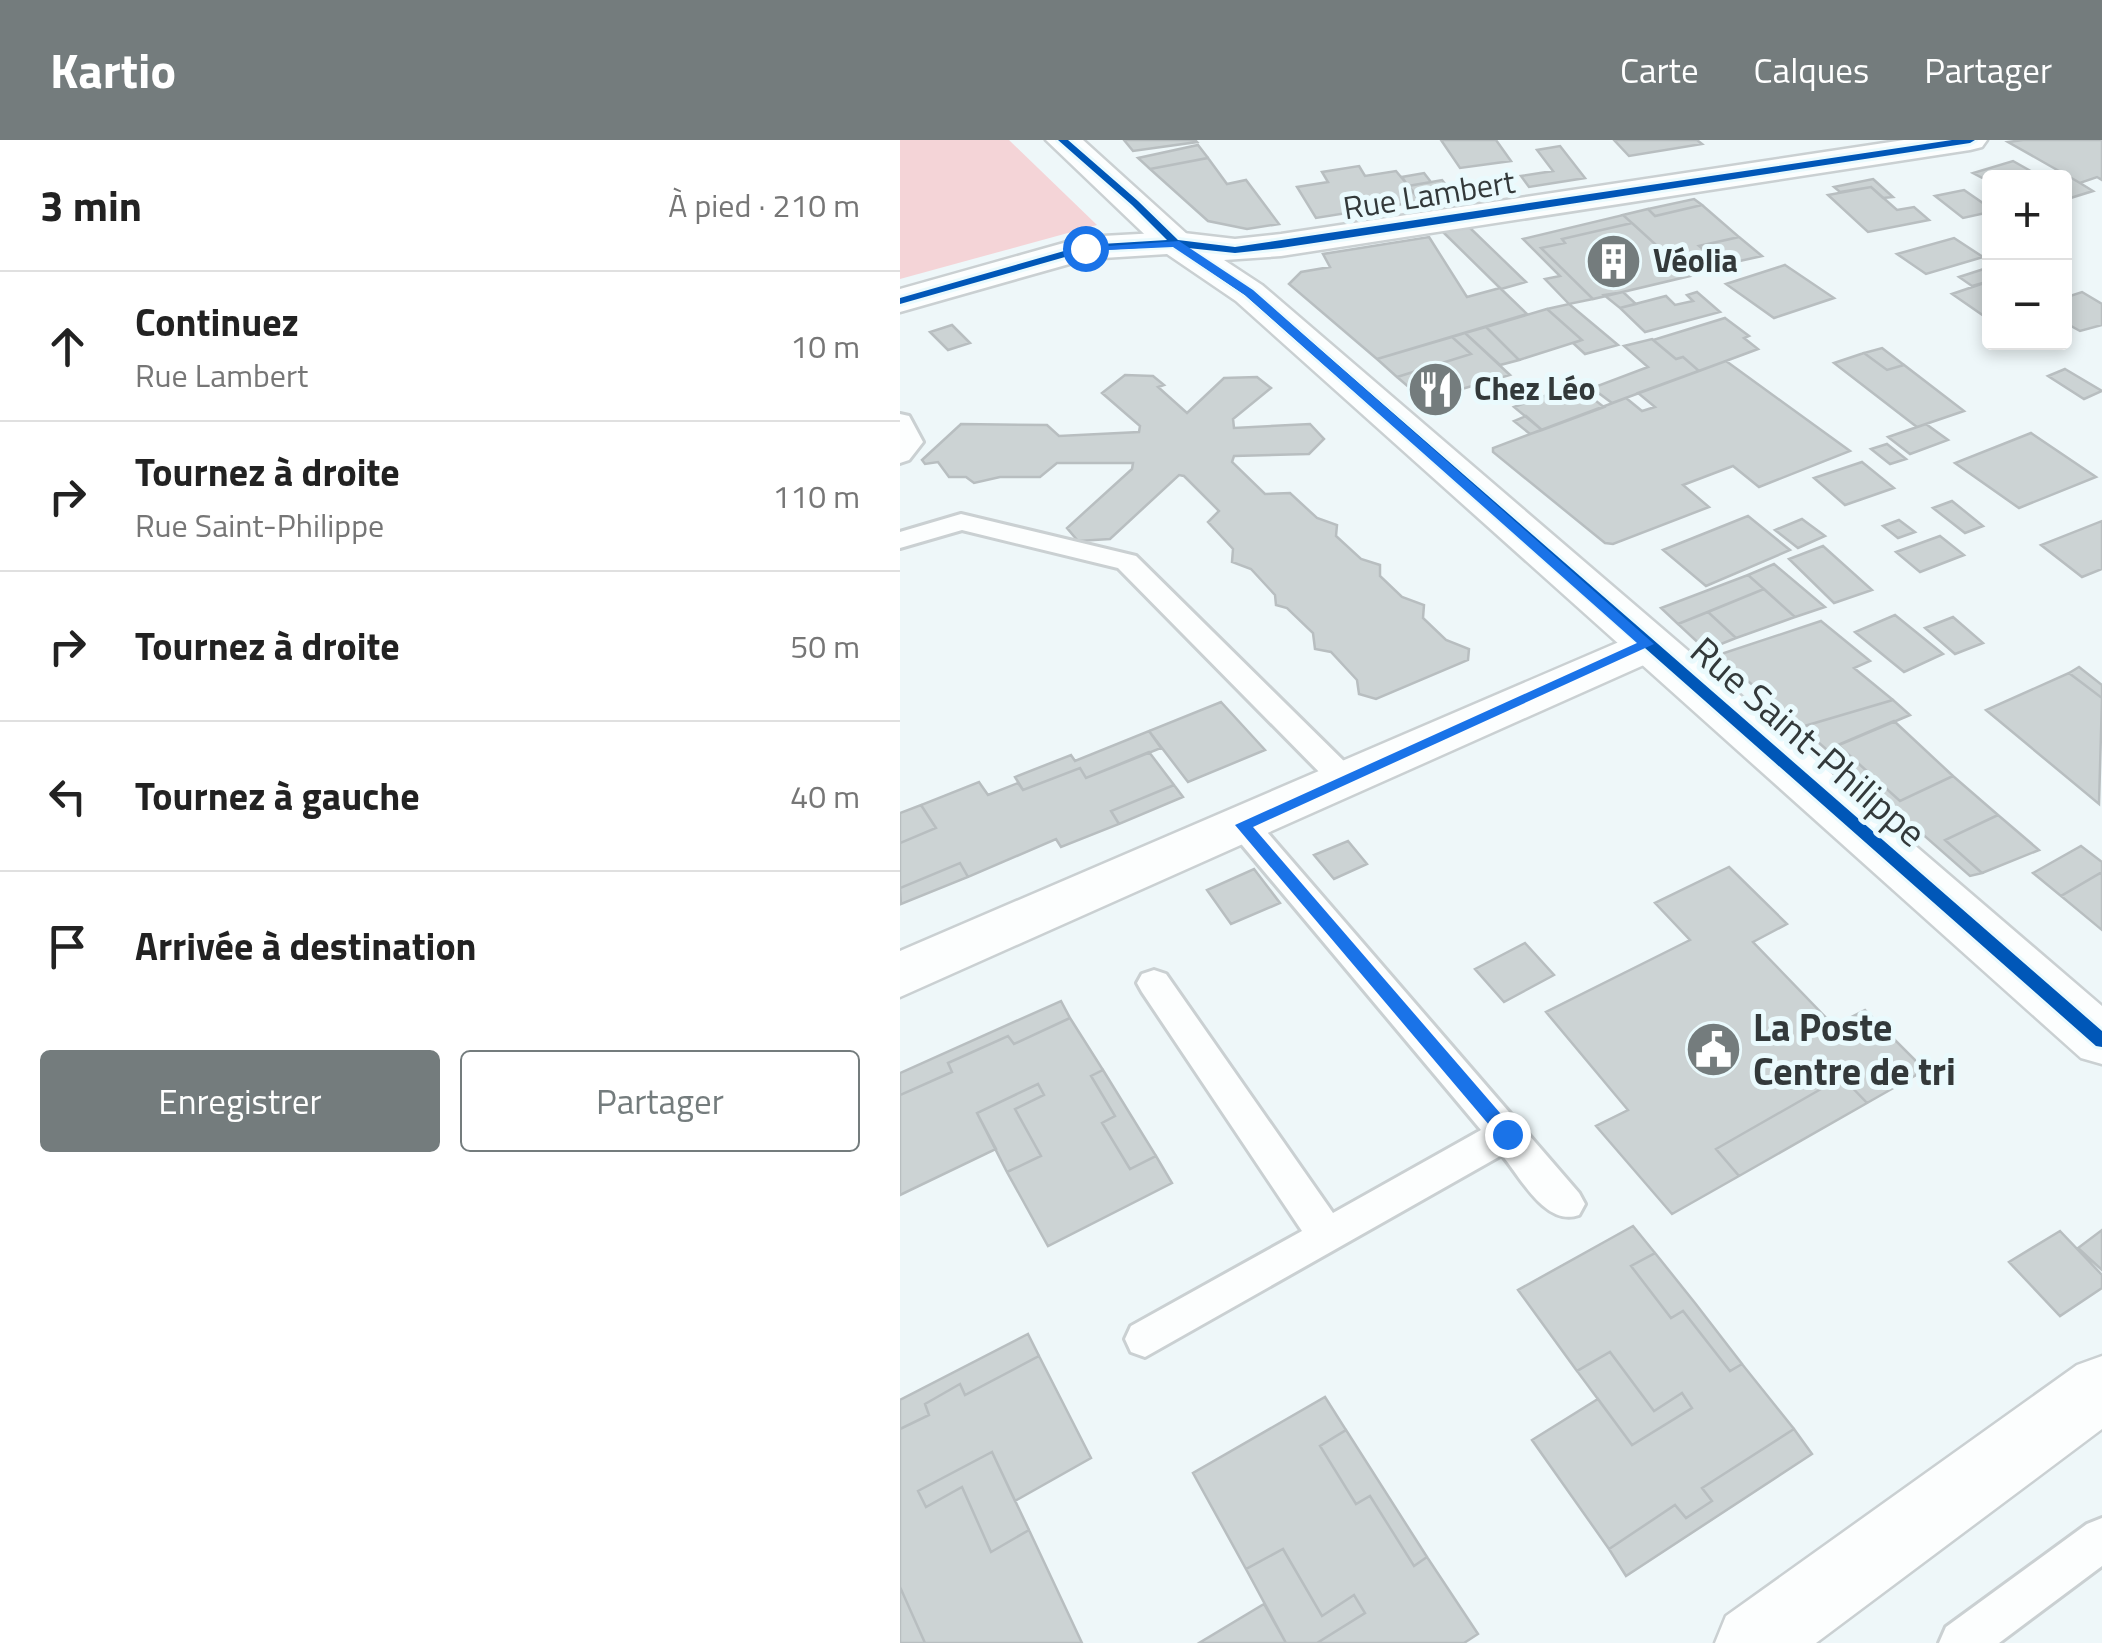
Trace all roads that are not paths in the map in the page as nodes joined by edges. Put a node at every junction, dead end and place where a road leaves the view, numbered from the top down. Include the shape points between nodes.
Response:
1 (1063, 140) edge
2 (1970, 140) edge
3 (1175, 243) junction
4 (900, 301) edge
5 (900, 421) edge
6 (900, 455) edge
7 (900, 540) edge
8 (1647, 644) junction
9 (1346, 781) junction
10 (1243, 825) junction
11 (900, 975) edge
12 (1154, 983) dead end
13 (2102, 1041) edge
14 (1507, 1134) junction
15 (1566, 1204) dead end
16 (1327, 1236) junction
17 (1145, 1339) dead end
18 (2102, 1388) edge
19 (2102, 1539) edge
20 (1752, 1643) edge
21 (1962, 1643) edge

1 - 3 street, Rue Saint-Philippe
2 - 3 street, Rue Lambert via 1281,245 1236,250
3 - 4 street, Rue Lambert via 1085,248
3 - 8 street, Rue Saint-Philippe via 1249,293
5 - 6 lane via 912,442
7 - 9 lane via 962,522 1126,562
8 - 9 street
8 - 13 street, Rue Saint-Philippe
9 - 10 street
10 - 11 street
10 - 14 lane
12 - 16 lane
14 - 15 lane
14 - 16 lane
16 - 17 lane
18 - 20 street
19 - 21 lane

